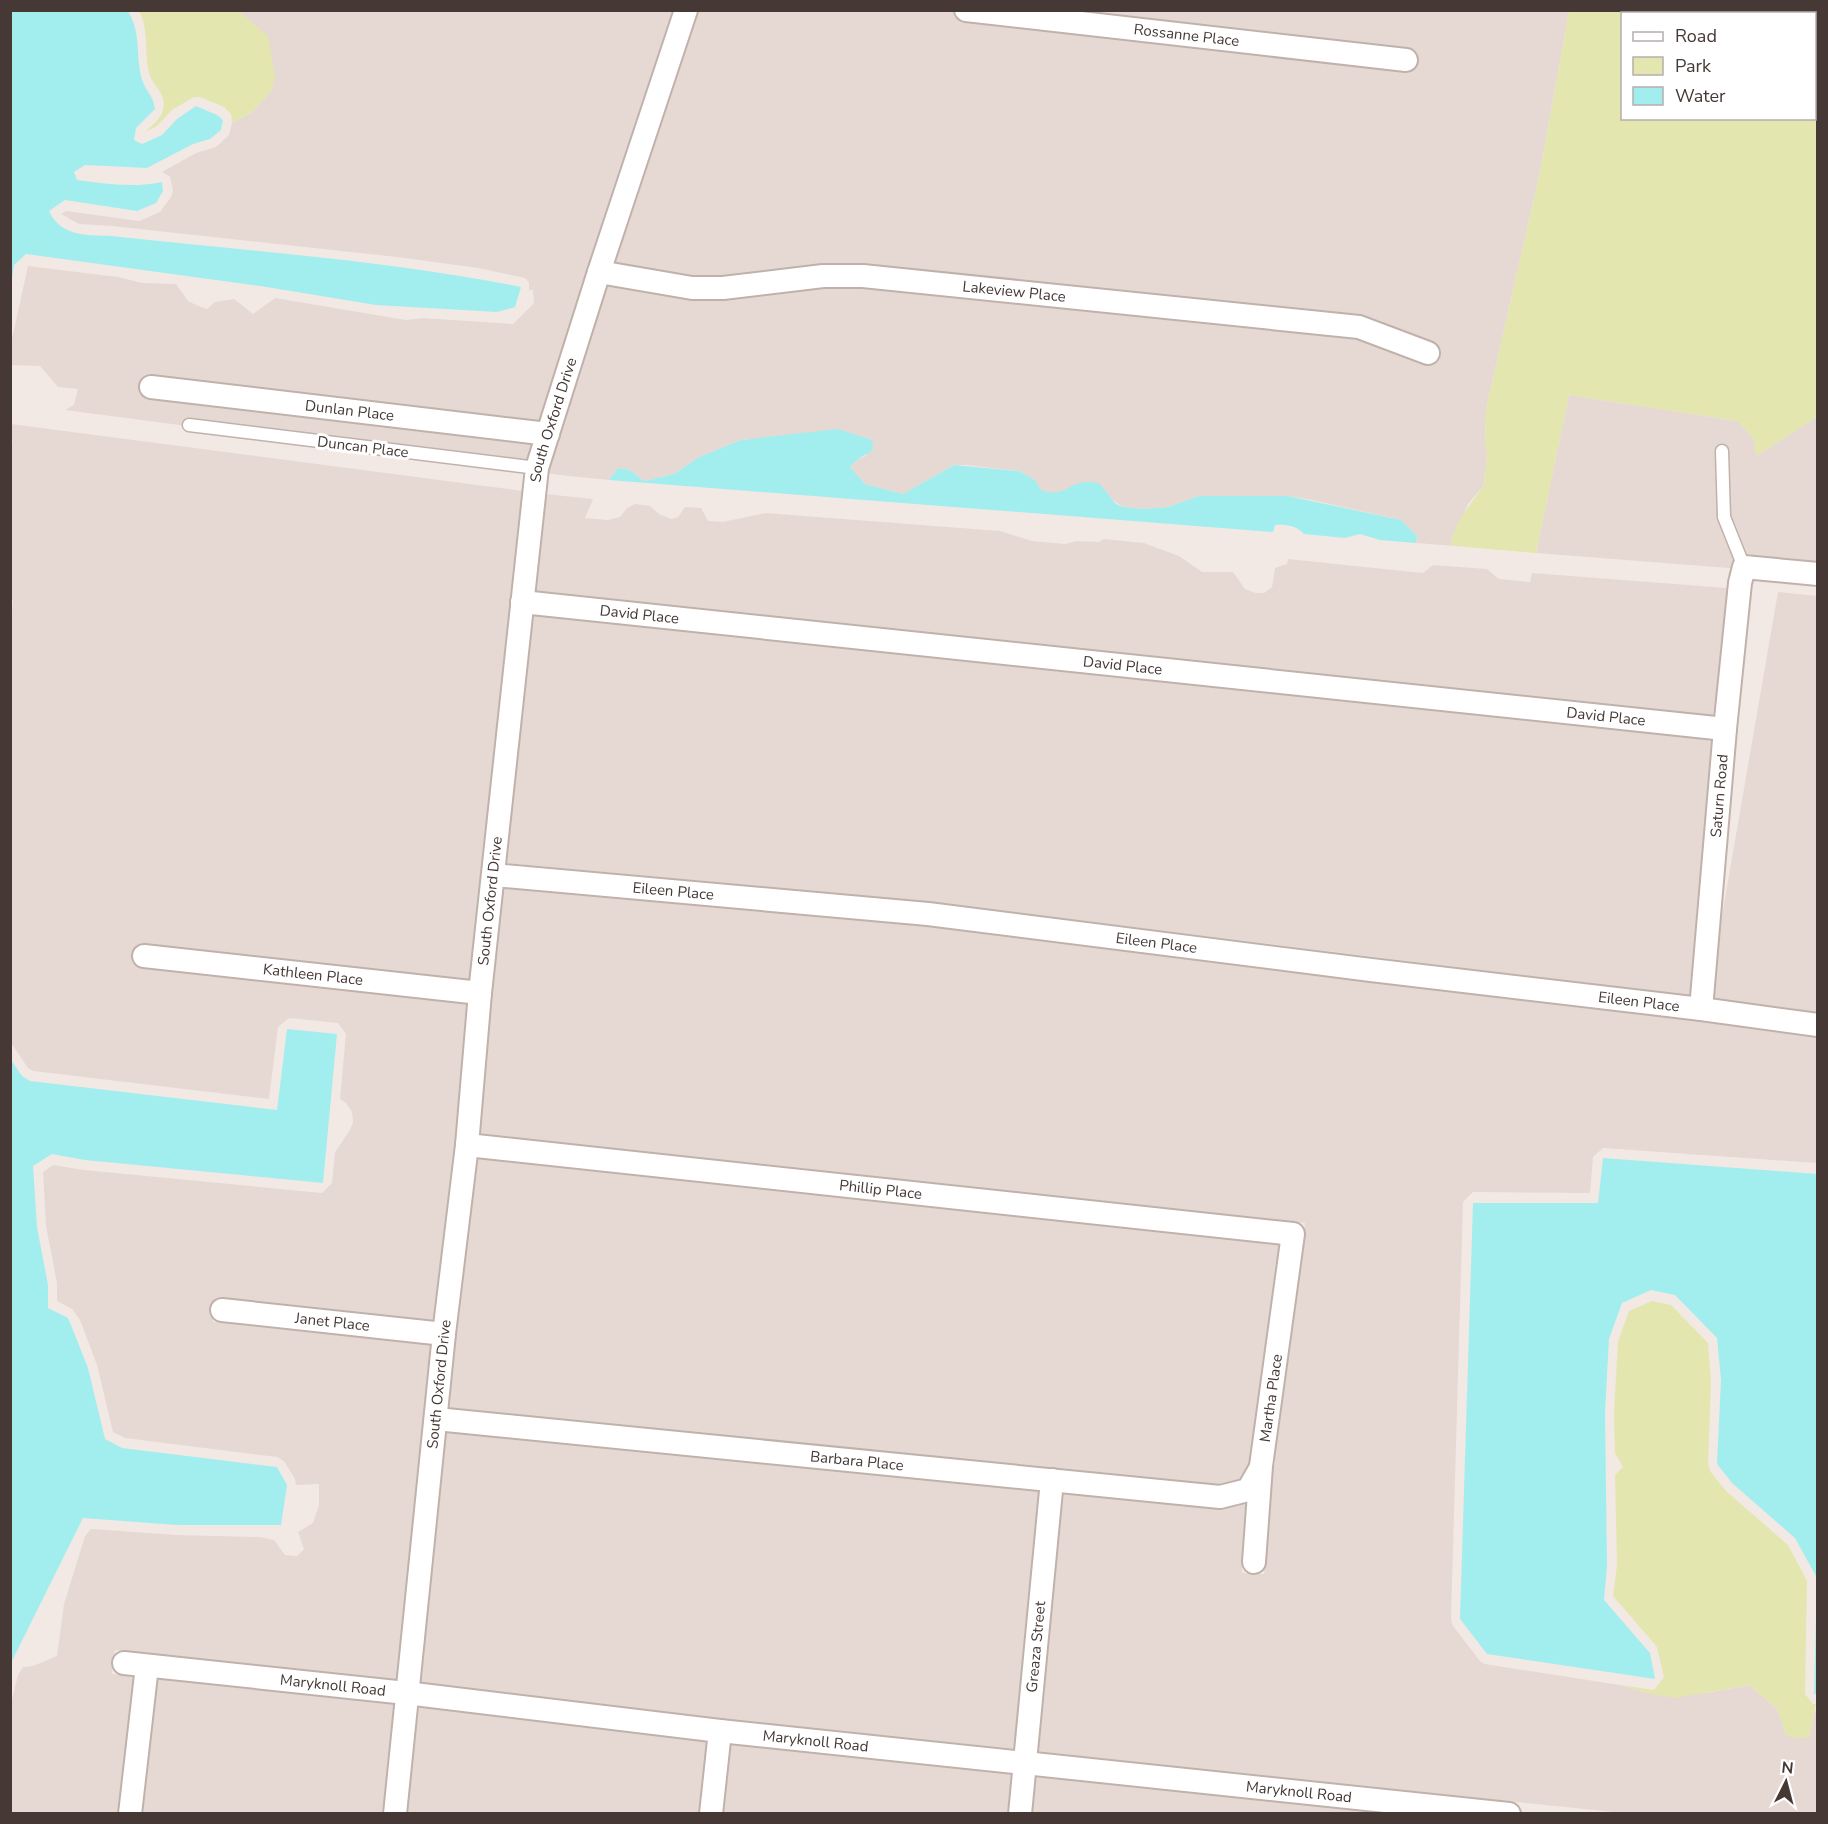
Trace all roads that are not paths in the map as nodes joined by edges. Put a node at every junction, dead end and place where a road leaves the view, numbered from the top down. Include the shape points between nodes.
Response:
1 (686, 10) edge
2 (966, 10) edge
3 (1406, 60) dead end
4 (598, 272) junction
5 (1428, 353) dead end
6 (152, 387) dead end
7 (189, 425) dead end
8 (548, 434) junction
9 (1722, 451) dead end
10 (537, 468) junction
11 (1818, 574) edge
12 (1742, 575) junction
13 (522, 602) junction
14 (1725, 729) junction
15 (494, 875) junction
16 (144, 956) dead end
17 (480, 993) junction
18 (1701, 1009) junction
19 (1818, 1025) edge
20 (467, 1145) junction
21 (1293, 1234) joint
22 (222, 1310) dead end
23 (444, 1334) junction
24 (436, 1419) junction
25 (1261, 1466) junction
26 (1052, 1480) junction
27 (1254, 1562) dead end
28 (124, 1663) dead end
29 (147, 1666) junction
30 (406, 1693) junction
31 (720, 1731) junction
32 (1025, 1762) junction
33 (130, 1814) edge
34 (395, 1814) edge
35 (711, 1814) edge
36 (1020, 1814) edge
37 (1509, 1814) edge

1 - 4 street, South Oxford Drive
2 - 3 street, Rossanne Place
4 - 5 street, Lakeview Place via 692,288 864,276 1359,327
4 - 8 street, South Oxford Drive
6 - 8 street, Dunlan Place
7 - 10 lane, Duncan Place
8 - 10 street, South Oxford Drive
9 - 12 lane via 1724,518
10 - 13 street, South Oxford Drive
11 - 12 street
12 - 14 street, Saturn Road
13 - 14 street, David Place
13 - 15 street, South Oxford Drive
14 - 18 street, Saturn Road
15 - 17 street, South Oxford Drive
15 - 18 street, Eileen Place via 928,914
16 - 17 street, Kathleen Place
17 - 20 street, South Oxford Drive
18 - 19 street, Eileen Place
20 - 21 street, Phillip Place
20 - 23 street, South Oxford Drive
21 - 25 street, Martha Place
22 - 23 street, Janet Place
23 - 24 street, South Oxford Drive
24 - 26 street, Barbara Place
24 - 30 street, South Oxford Drive
25 - 26 street, Barbara Place via 1248,1490 1220,1497
25 - 27 street, Martha Place
26 - 32 street, Greaza Street
28 - 29 street, Maryknoll Road
29 - 30 street, Maryknoll Road
29 - 33 street
30 - 31 street, Maryknoll Road
30 - 34 street, South Oxford Drive
31 - 32 street, Maryknoll Road
31 - 35 street
32 - 36 street, Greaza Street
32 - 37 street, Maryknoll Road

